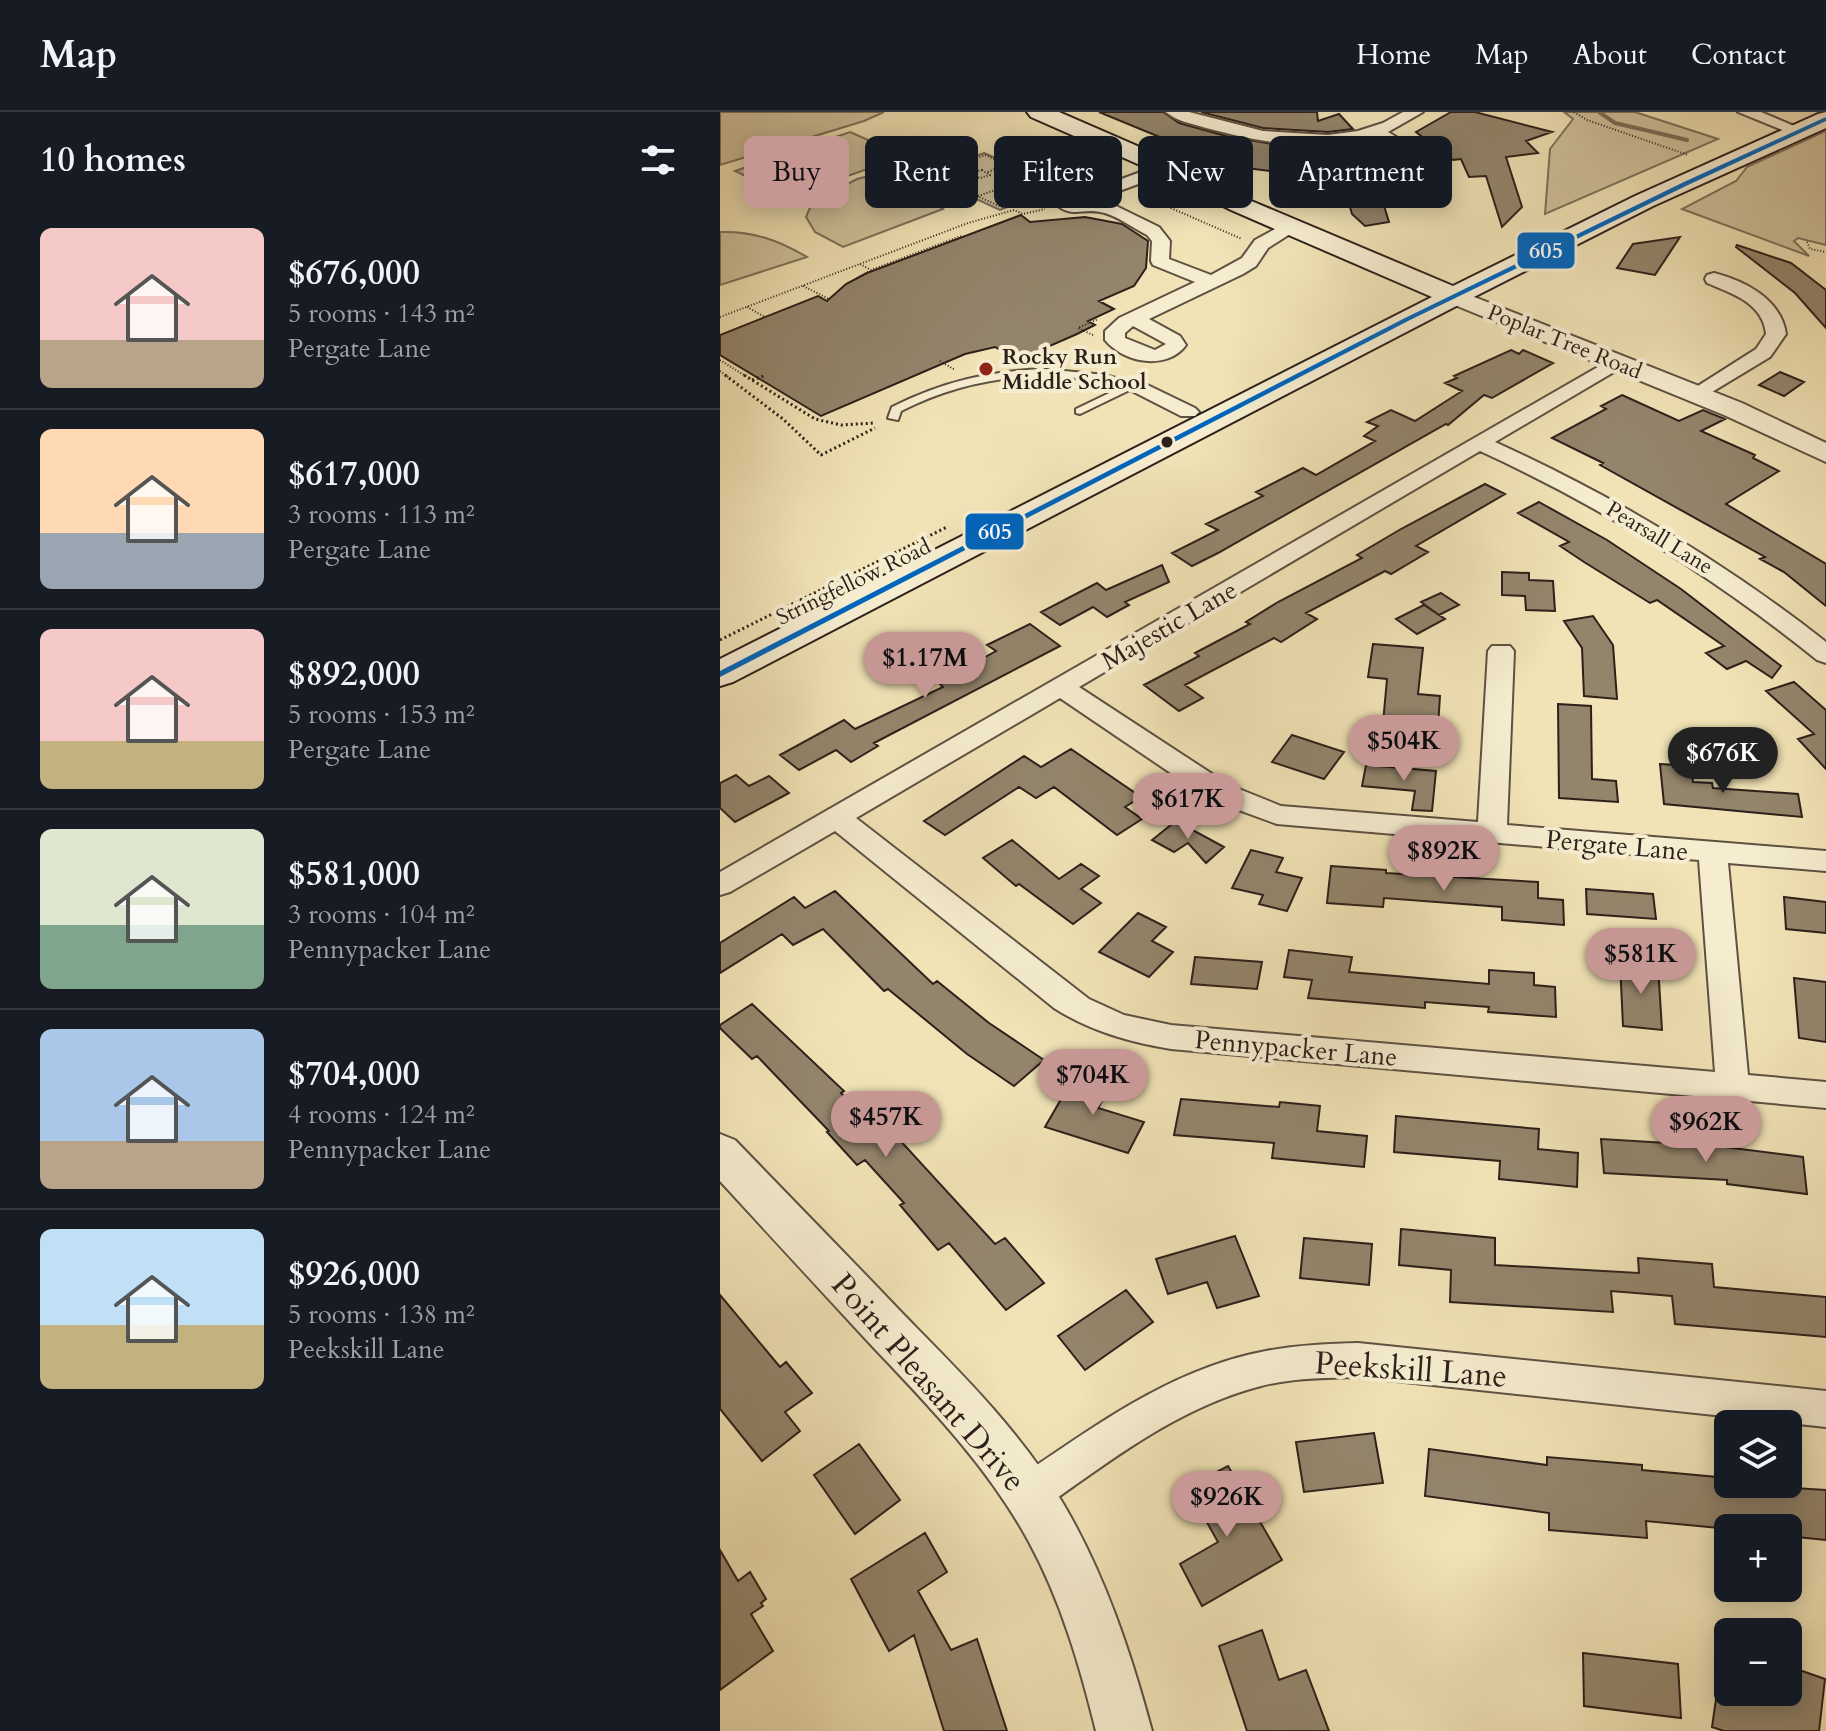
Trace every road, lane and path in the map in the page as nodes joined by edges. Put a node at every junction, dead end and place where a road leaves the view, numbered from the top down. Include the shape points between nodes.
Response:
1 (1039, 112) edge
2 (1174, 112) edge
3 (1415, 112) edge
4 (1574, 112) edge
5 (1746, 112) edge
6 (1826, 119) edge
7 (1793, 123) edge
8 (1373, 131) junction
9 (1382, 136) edge
10 (1688, 155) dead end
11 (1138, 156) edge
12 (994, 170) edge
13 (978, 172) edge
14 (988, 172) junction
15 (978, 177) edge
16 (987, 177) junction
17 (994, 180) edge
18 (1138, 181) edge
19 (994, 190) edge
20 (978, 196) joint
21 (994, 204) edge
22 (1010, 208) edge
23 (1050, 208) edge
24 (1141, 208) edge
25 (1171, 208) edge
26 (1251, 208) edge
27 (1014, 210) junction
28 (1136, 210) dead end
29 (1023, 214) junction
30 (1031, 222) dead end
31 (1292, 227) junction
32 (949, 230) junction
33 (1249, 242) dead end
34 (1807, 242) dead end
35 (1826, 252) edge
36 (860, 264) junction
37 (872, 271) junction
38 (857, 278) dead end
39 (1714, 279) dead end
40 (1213, 283) junction
41 (803, 286) junction
42 (1442, 291) junction
43 (829, 299) dead end
44 (747, 307) junction
45 (720, 317) edge
46 (765, 317) dead end
47 (1135, 319) dead end
48 (720, 360) edge
49 (1617, 362) junction
50 (720, 371) edge
51 (1162, 372) dead end
52 (764, 376) dead end
53 (752, 380) junction
54 (1135, 385) junction
55 (1697, 395) junction
56 (1080, 411) dead end
57 (894, 418) dead end
58 (1198, 418) junction
59 (1479, 443) junction
60 (1826, 454) edge
61 (720, 647) edge
62 (1501, 651) dead end
63 (1826, 655) edge
64 (720, 674) edge
65 (1062, 688) junction
66 (836, 817) junction
67 (1492, 834) junction
68 (1713, 853) junction
69 (1826, 861) edge
70 (720, 885) edge
71 (1733, 1086) junction
72 (1826, 1095) edge
73 (720, 1152) edge
74 (1826, 1409) edge
75 (1029, 1494) junction
76 (1124, 1731) edge

1 - 11 main road, Poplar Tree Road
2 - 8 street via 1226,131 1264,137 1326,138
3 - 8 street
4 - 10 path
5 - 7 street
6 - 7 main road, Stringfellow Road
7 - 42 main road, Stringfellow Road
8 - 9 street
12 - 14 path
13 - 14 path
14 - 16 path
15 - 16 path
16 - 17 path
18 - 40 street via 1101,198 1153,231 1161,241 1160,261 1165,266
19 - 20 path
20 - 21 path
22 - 27 path
23 - 29 path
24 - 28 path
25 - 33 path
26 - 31 main road, Poplar Tree Road
27 - 29 path
27 - 32 path
29 - 30 path
31 - 40 street via 1261,244 1249,262
31 - 42 main road, Poplar Tree Road
32 - 36 path
32 - 37 path via 962,236
34 - 35 path via 1810,249
36 - 37 path
36 - 41 path
37 - 38 path
39 - 55 street via 1760,303 1774,318 1776,334 1763,353
40 - 47 street
41 - 43 path
41 - 44 path
42 - 49 street, Poplar Tree Road
42 - 58 main road, Stringfellow Road
44 - 45 path
44 - 46 path
48 - 53 path
49 - 55 street, Poplar Tree Road
49 - 59 street, Majestic Lane
50 - 53 path via 821,455 875,426 815,419
51 - 54 street
52 - 53 path
54 - 56 lane
54 - 57 lane via 1088,373 1024,372 919,396 896,409
54 - 58 street
55 - 60 street, Poplar Tree Road
58 - 61 main road, Stringfellow Road
58 - 64 main road, Stringfellow Road
59 - 63 street, Pearsall Lane via 1668,539 1750,594
59 - 65 street, Majestic Lane
62 - 67 street
65 - 66 street, Majestic Lane
65 - 67 street, Pergate Lane via 1219,792 1257,810 1302,820
66 - 70 street, Majestic Lane
66 - 71 street, Pennypacker Lane via 1065,1000 1132,1031
67 - 68 street, Pergate Lane
68 - 69 street, Pergate Lane
68 - 71 street
71 - 72 street, Pennypacker Lane
73 - 75 street, Point Pleasant Drive via 946,1391
74 - 75 street, Peekskill Lane via 1358,1360 1297,1361 1215,1380 1184,1394
75 - 76 street, Point Pleasant Drive via 1089,1615

